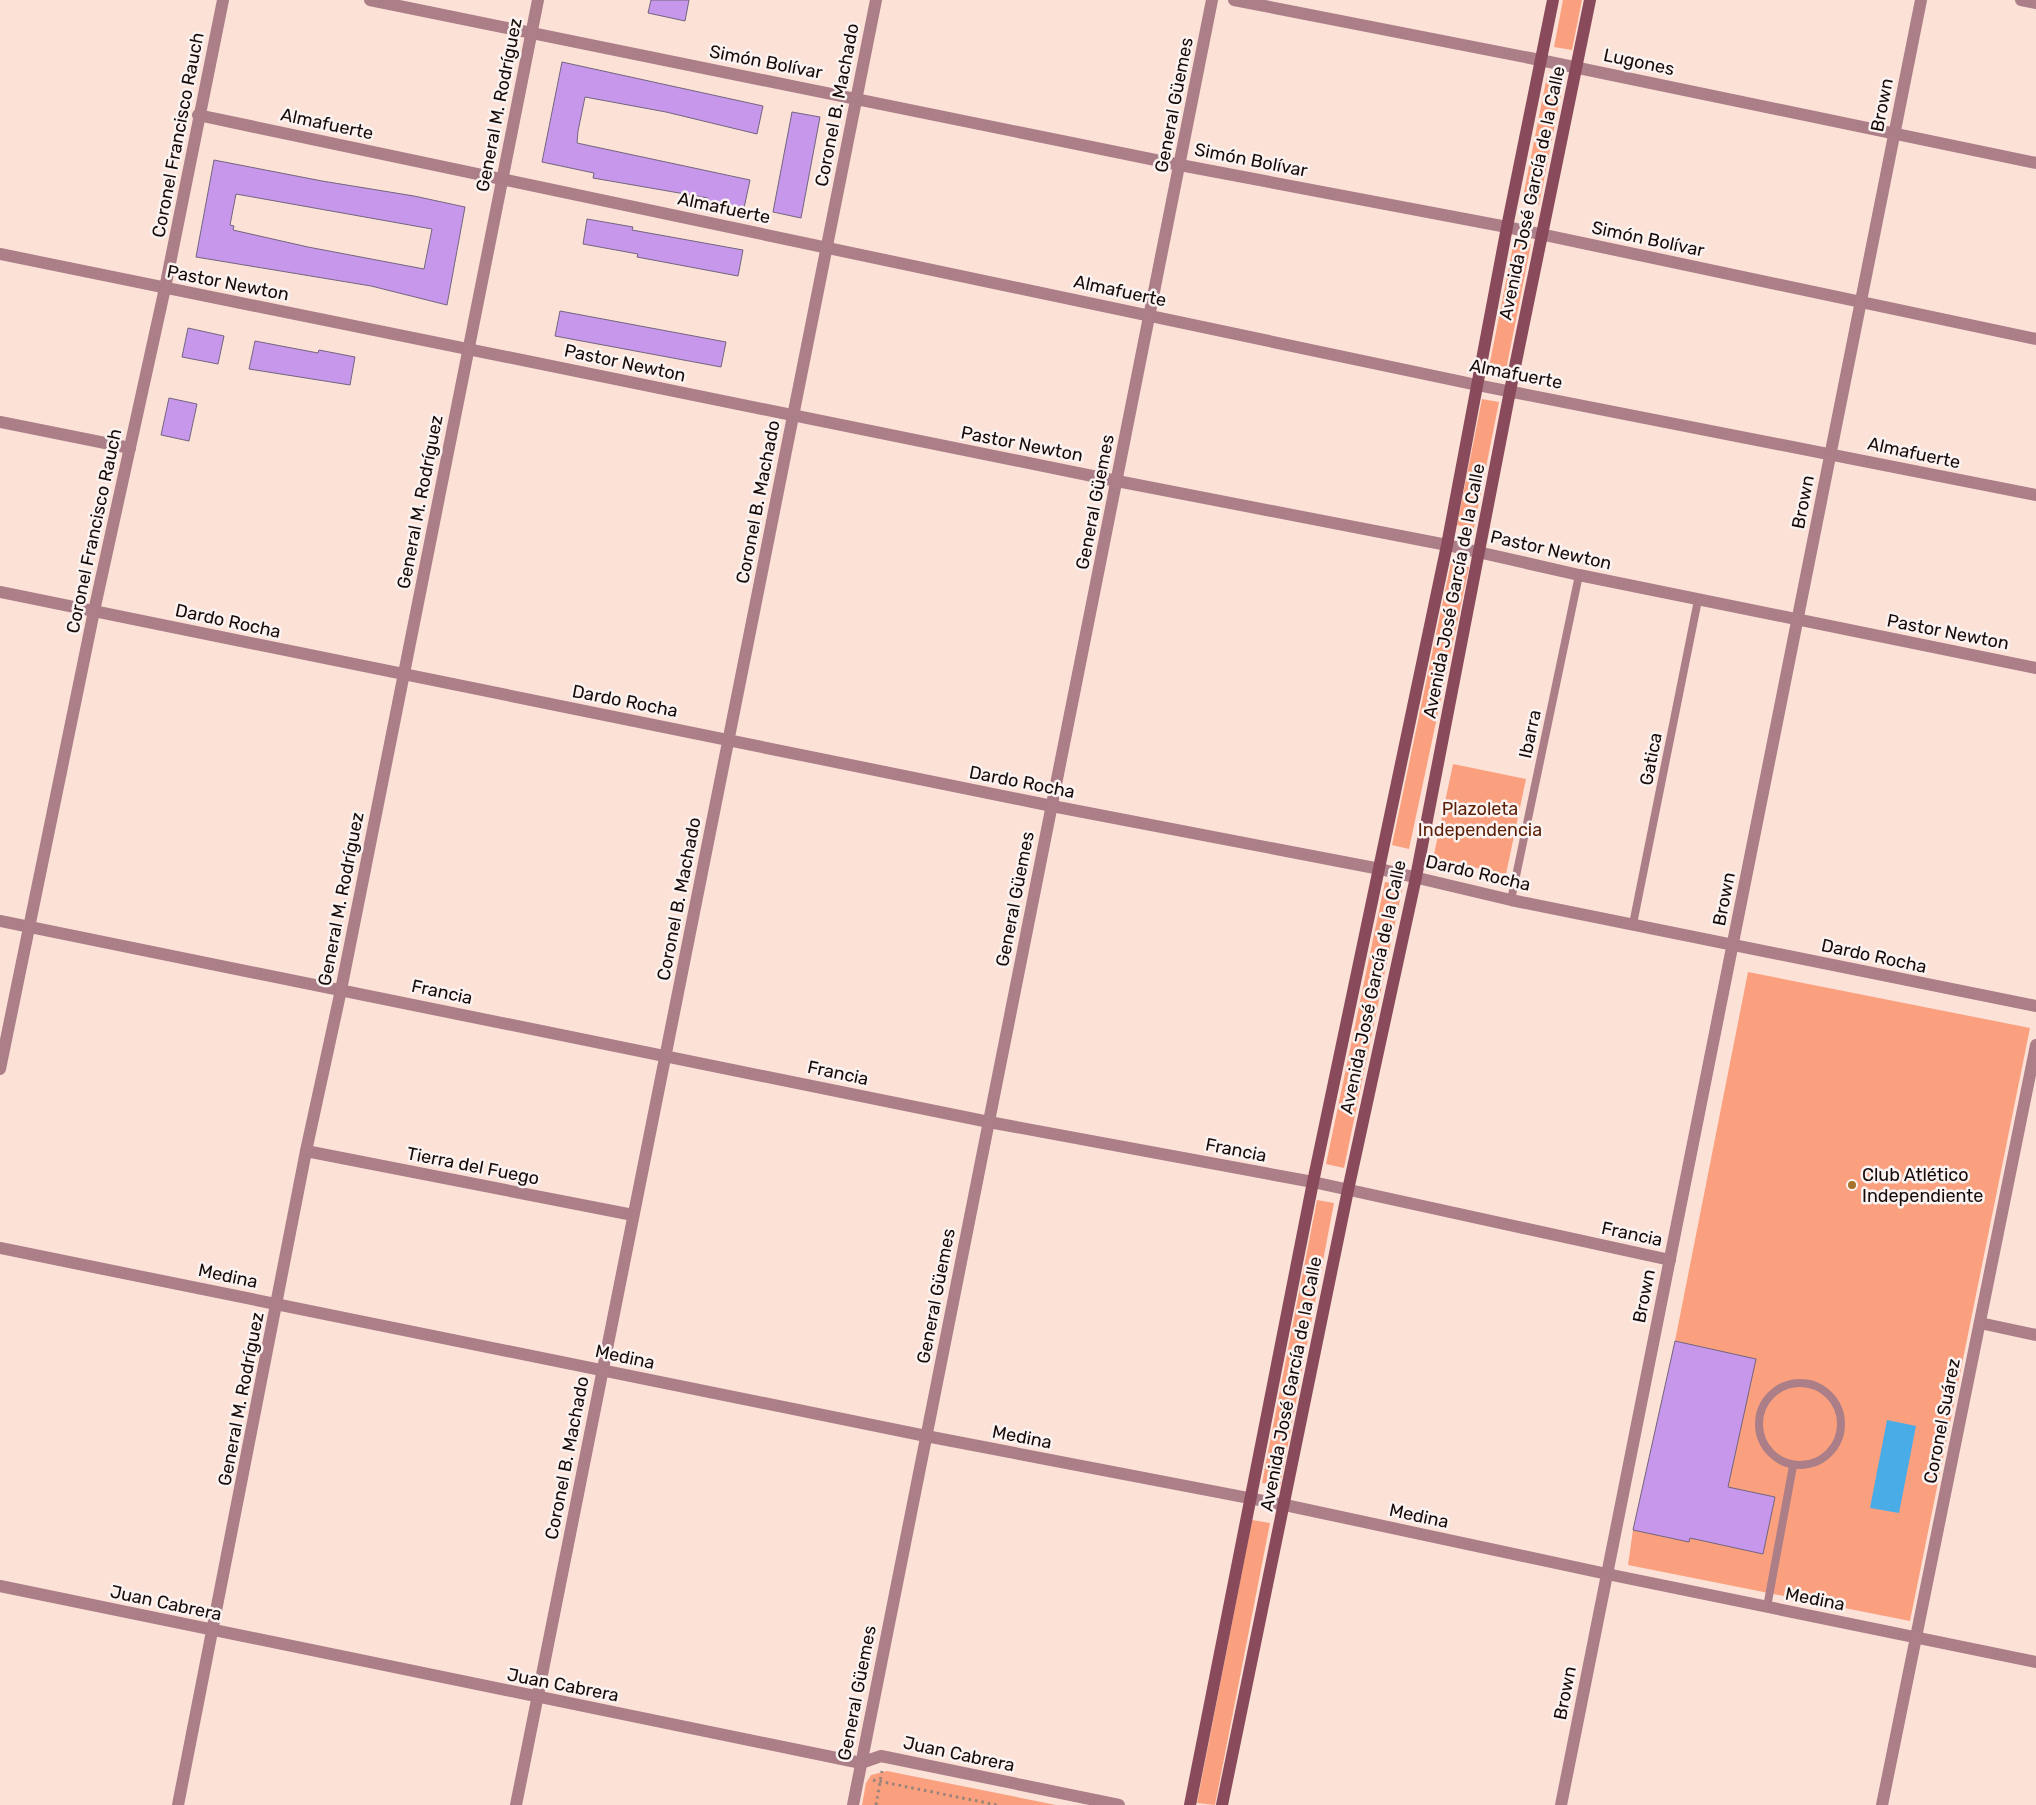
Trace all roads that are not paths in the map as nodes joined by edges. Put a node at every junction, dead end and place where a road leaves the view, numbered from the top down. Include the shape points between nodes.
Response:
1 (223, 0) edge
2 (370, 0) edge
3 (538, 0) edge
4 (876, 0) edge
5 (1212, 0) edge
6 (1234, 0) edge
7 (1553, 0) edge
8 (1590, 0) edge
9 (1921, 0) edge
10 (2021, 0) edge
11 (2036, 3) edge
12 (532, 33) junction
13 (1540, 60) junction
14 (1576, 67) junction
15 (856, 99) junction
16 (198, 115) junction
17 (1895, 133) junction
18 (2036, 163) edge
19 (1180, 165) junction
20 (503, 178) junction
21 (1507, 227) junction
22 (1541, 234) junction
23 (826, 248) junction
24 (0, 254) edge
25 (165, 288) junction
26 (1860, 303) junction
27 (1150, 315) junction
28 (2036, 339) edge
29 (468, 349) junction
30 (1477, 385) junction
31 (1510, 391) junction
32 (793, 416) junction
33 (0, 422) edge
34 (130, 448) junction
35 (1830, 453) junction
36 (1117, 481) junction
37 (2036, 495) edge
38 (1447, 545) junction
39 (1480, 552) junction
40 (1579, 575) junction
41 (0, 592) edge
42 (1698, 600) junction
43 (94, 611) junction
44 (1798, 620) junction
45 (2036, 668) edge
46 (404, 674) junction
47 (728, 740) junction
48 (1052, 806) junction
49 (1380, 869) junction
50 (1416, 877) junction
51 (1511, 900) junction
52 (0, 921) edge
53 (1633, 924) junction
54 (30, 927) junction
55 (1733, 945) junction
56 (341, 990) junction
57 (2036, 1006) edge
58 (2036, 1045) edge
59 (665, 1056) junction
60 (0, 1069) edge
61 (989, 1122) junction
62 (306, 1151) junction
63 (1313, 1182) junction
64 (1348, 1190) junction
65 (634, 1215) junction
66 (0, 1248) edge
67 (1670, 1260) junction
68 (278, 1304) junction
69 (1980, 1323) junction
70 (2036, 1335) edge
71 (602, 1370) junction
72 (926, 1436) junction
73 (1794, 1466) junction
74 (1252, 1499) junction
75 (1285, 1505) junction
76 (1607, 1574) junction
77 (0, 1586) edge
78 (1767, 1607) junction
79 (213, 1631) junction
80 (1916, 1638) junction
81 (2036, 1662) edge
82 (538, 1698) junction
83 (861, 1763) junction
84 (178, 1805) edge
85 (516, 1805) edge
86 (852, 1805) edge
87 (1119, 1805) edge
88 (1190, 1805) edge
89 (1222, 1805) edge
90 (1561, 1805) edge
91 (1882, 1805) edge

1 - 16 street, Coronel Francisco Rauch
2 - 12 street, Simón Bolívar
3 - 12 street, General M. Rodríguez
4 - 15 street, Coronel B. Machado
5 - 19 street, General Güemes
6 - 13 street, Lugones
7 - 13 main road, Avenida José García de la Calle
8 - 14 main road, Avenida José García de la Calle
9 - 17 street, Brown
10 - 11 street
12 - 15 street, Simón Bolívar
12 - 20 street, General M. Rodríguez
13 - 14 street, Lugones
13 - 21 main road, Avenida José García de la Calle
14 - 17 street, Lugones
14 - 22 main road, Avenida José García de la Calle
15 - 19 street, Simón Bolívar
15 - 23 street, Coronel B. Machado
16 - 20 street, Almafuerte
16 - 25 street, Coronel Francisco Rauch
17 - 18 street, Lugones
17 - 26 street, Brown
19 - 21 street, Simón Bolívar
19 - 27 street, General Güemes
20 - 23 street, Almafuerte
20 - 29 street, General M. Rodríguez
21 - 22 street, Simón Bolívar
21 - 30 main road, Avenida José García de la Calle
22 - 26 street, Simón Bolívar
22 - 31 main road, Avenida José García de la Calle
23 - 27 street, Almafuerte
23 - 32 street, Coronel B. Machado
24 - 25 street, Pastor Newton
25 - 29 street, Pastor Newton
25 - 34 street, Coronel Francisco Rauch
26 - 28 street, Simón Bolívar
26 - 35 street, Brown
27 - 30 street, Almafuerte
27 - 36 street, General Güemes
29 - 32 street, Pastor Newton
29 - 46 street, General M. Rodríguez
30 - 31 street, Almafuerte
30 - 38 main road, Avenida José García de la Calle
31 - 35 street, Almafuerte
31 - 39 main road, Avenida José García de la Calle
32 - 36 street, Pastor Newton
32 - 47 street, Coronel B. Machado
33 - 34 street
34 - 43 street, Coronel Francisco Rauch
35 - 37 street, Almafuerte
35 - 44 street, Brown
36 - 38 street, Pastor Newton
36 - 48 street, General Güemes
38 - 39 street, Pastor Newton
38 - 49 main road, Avenida José García de la Calle
39 - 40 street, Pastor Newton
39 - 50 main road, Avenida José García de la Calle
40 - 42 street, Pastor Newton
40 - 51 lane, Ibarra
41 - 43 street, Dardo Rocha
42 - 44 street, Pastor Newton
42 - 53 lane, Gatica
43 - 46 street, Dardo Rocha
43 - 54 street, Coronel Francisco Rauch
44 - 45 street, Pastor Newton
44 - 55 street, Brown
46 - 47 street, Dardo Rocha
46 - 56 street, General M. Rodríguez
47 - 48 street, Dardo Rocha
47 - 59 street, Coronel B. Machado
48 - 49 street, Dardo Rocha
48 - 61 street, General Güemes
49 - 50 street, Dardo Rocha
49 - 63 main road, Avenida José García de la Calle
50 - 51 street, Dardo Rocha
50 - 64 main road, Avenida José García de la Calle
51 - 53 street, Dardo Rocha
52 - 54 street, Francia
53 - 55 street, Dardo Rocha
54 - 56 street, Francia
54 - 60 street, Coronel Francisco Rauch
55 - 57 street, Dardo Rocha
55 - 67 street, Brown
56 - 59 street, Francia
56 - 62 street, General M. Rodríguez
58 - 69 street, Coronel Suárez
59 - 61 street, Francia
59 - 65 street, Coronel B. Machado
61 - 63 street, Francia
61 - 72 street, General Güemes
62 - 65 street, Tierra del Fuego
62 - 68 street, General M. Rodríguez
63 - 64 street, Francia
63 - 74 main road, Avenida José García de la Calle
64 - 67 street, Francia
64 - 75 main road, Avenida José García de la Calle
65 - 71 street, Coronel B. Machado
66 - 68 street, Medina
67 - 76 street, Brown
68 - 71 street, Medina
68 - 79 street, General M. Rodríguez
69 - 70 street
69 - 80 street, Coronel Suárez
71 - 72 street, Medina
71 - 82 street, Coronel B. Machado
72 - 74 street, Medina
72 - 83 street, General Güemes
73 - 73 lane via 1809,1466 1835,1449 1842,1427 1838,1406 1823,1389 1805,1383 1779,1388 1761,1410 1758,1430 1768,1452
73 - 78 lane
74 - 75 street, Medina
74 - 88 main road, Avenida José García de la Calle
75 - 76 street, Medina
75 - 89 main road, Avenida José García de la Calle
76 - 78 street, Medina
76 - 90 street, Brown
77 - 79 street, Juan Cabrera
78 - 80 street, Medina
79 - 82 street, Juan Cabrera
79 - 84 street, General M. Rodríguez
80 - 81 street, Medina
80 - 91 street, Coronel Suárez
82 - 83 street, Juan Cabrera
82 - 85 street, Coronel B. Machado
83 - 86 street, General Güemes
83 - 87 street, Juan Cabrera via 886,1757

